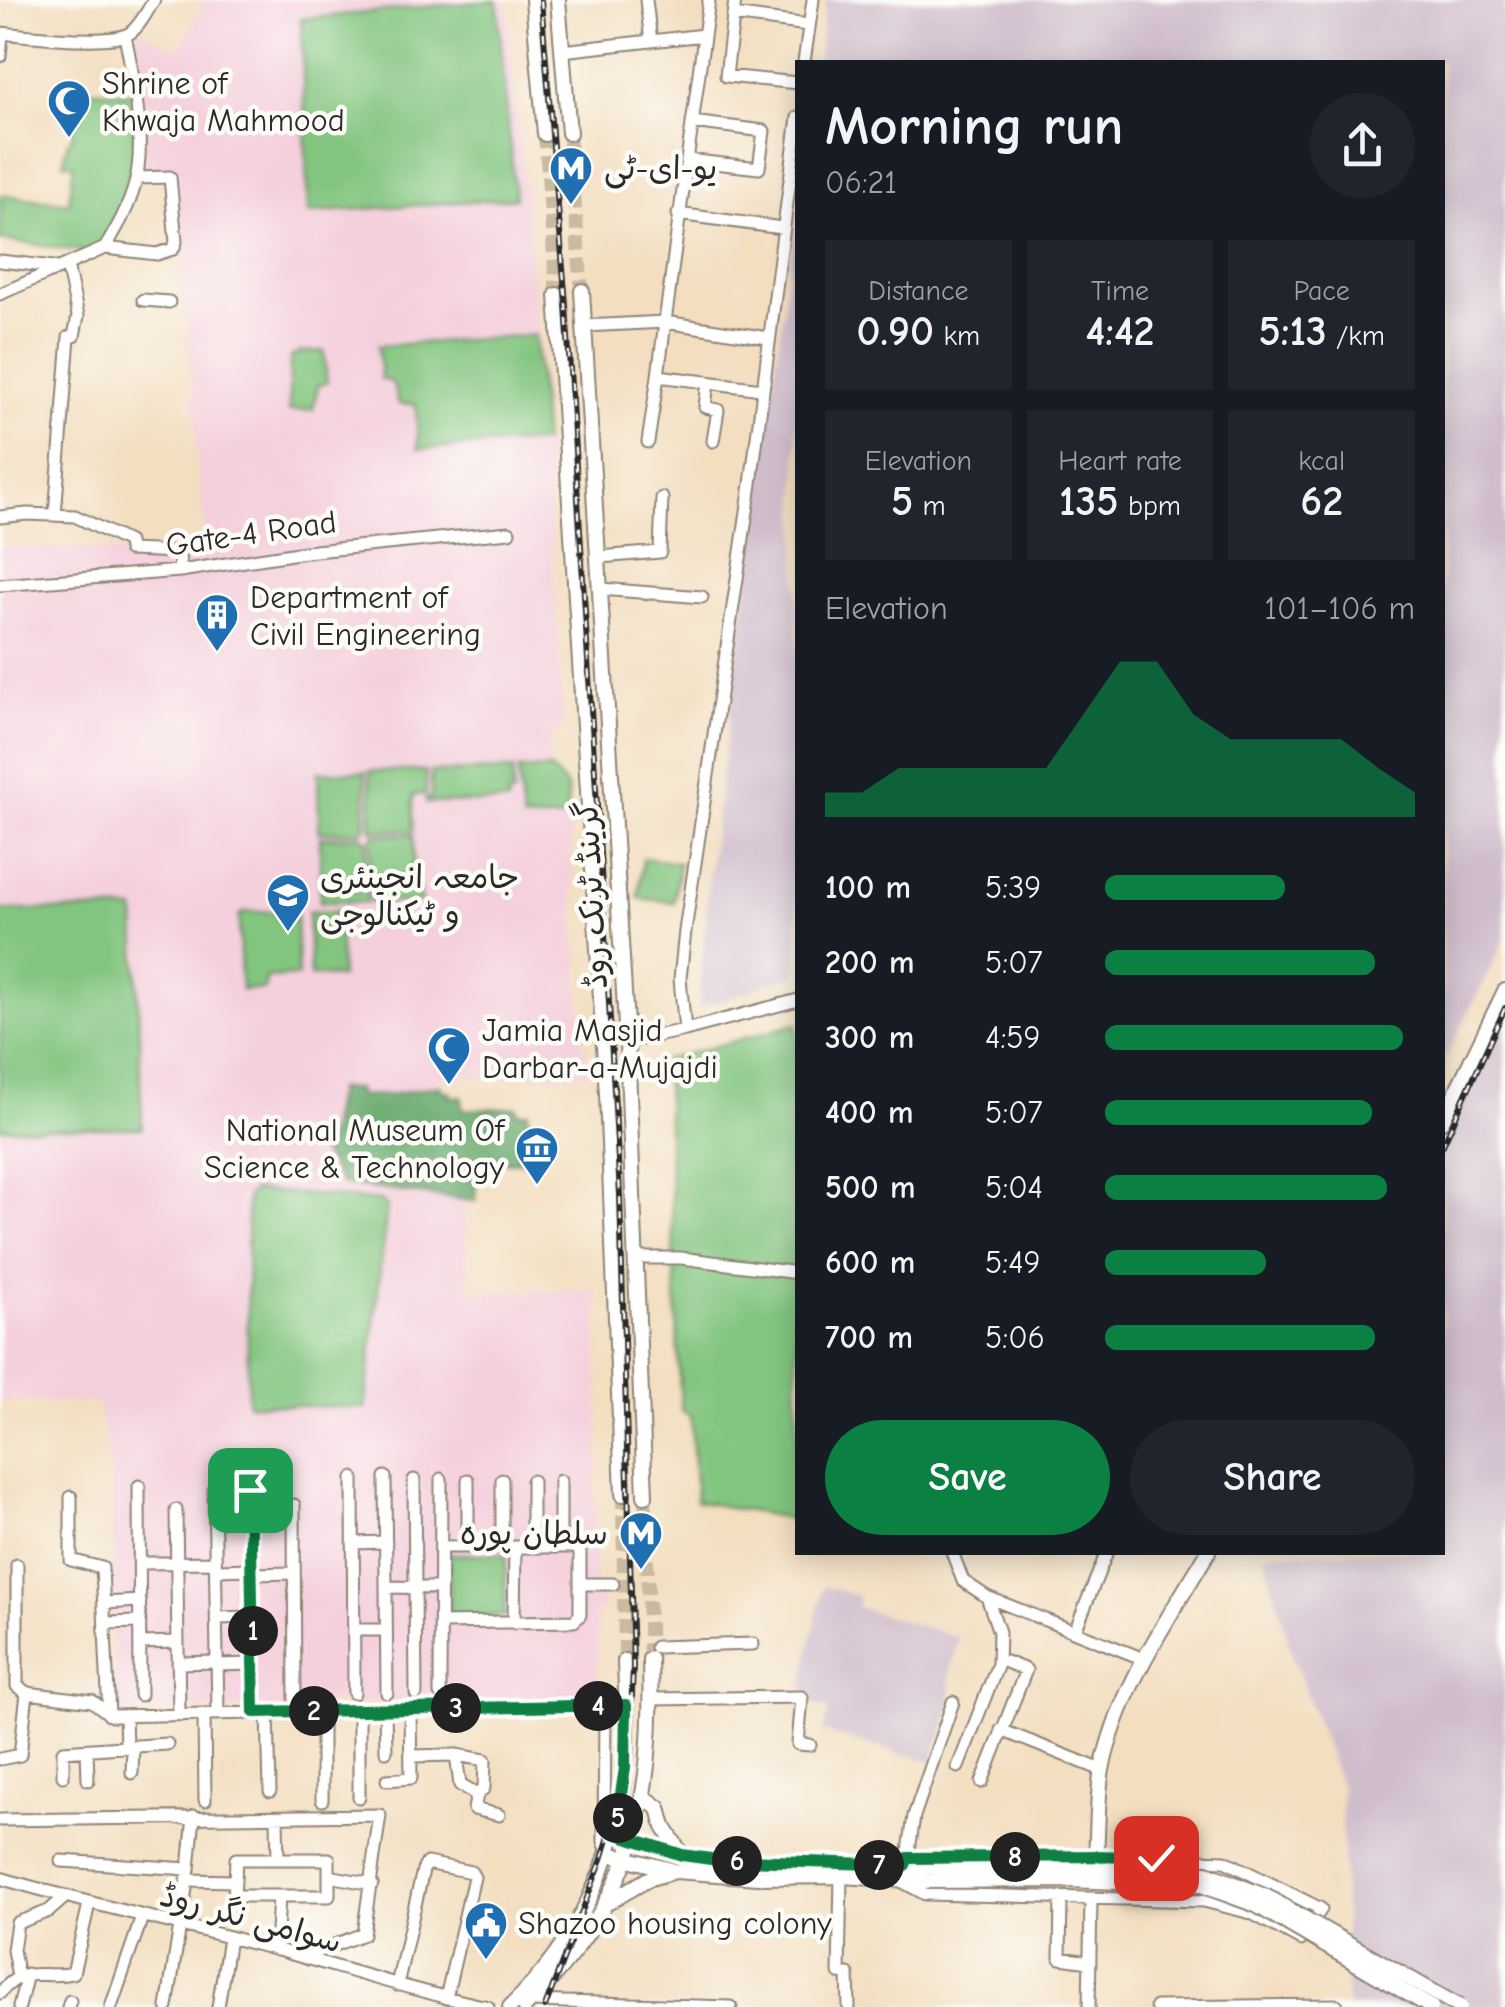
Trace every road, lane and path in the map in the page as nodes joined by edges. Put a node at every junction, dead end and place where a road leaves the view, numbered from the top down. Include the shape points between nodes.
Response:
1 (154, 0) edge
2 (533, 0) edge
3 (558, 0) edge
4 (646, 0) edge
5 (710, 0) edge
6 (735, 0) edge
7 (813, 0) edge
8 (733, 15) junction
9 (808, 25) junction
10 (1, 34) edge
11 (704, 35) junction
12 (125, 36) junction
13 (651, 40) junction
14 (562, 51) junction
15 (0, 56) edge
16 (804, 60) edge
17 (795, 83) edge
18 (692, 122) junction
19 (568, 133) tunnel mouth
20 (545, 134) tunnel mouth
21 (795, 138) edge
22 (686, 160) junction
23 (136, 178) junction
24 (678, 214) junction
25 (782, 228) junction
26 (105, 248) junction
27 (0, 261) edge
28 (63, 266) junction
29 (582, 291) tunnel mouth
30 (0, 294) edge
31 (557, 295) tunnel mouth
32 (143, 300) dead end
33 (169, 302) dead end
34 (665, 322) junction
35 (585, 326) junction
36 (768, 338) junction
37 (658, 376) junction
38 (708, 382) junction
39 (762, 388) junction
40 (713, 440) dead end
41 (648, 442) dead end
42 (662, 498) dead end
43 (572, 509) junction
44 (597, 510) junction
45 (54, 515) junction
46 (0, 518) edge
47 (510, 532) dead end
48 (600, 557) junction
49 (180, 571) junction
50 (0, 585) edge
51 (601, 590) junction
52 (702, 598) dead end
53 (1505, 991) edge
54 (795, 1001) edge
55 (685, 1030) junction
56 (628, 1042) junction
57 (1445, 1115) edge
58 (637, 1258) junction
59 (795, 1273) edge
60 (385, 1477) dead end
61 (353, 1478) dead end
62 (441, 1479) dead end
63 (414, 1480) dead end
64 (468, 1480) dead end
65 (502, 1480) dead end
66 (532, 1481) dead end
67 (560, 1481) dead end
68 (139, 1486) dead end
69 (214, 1488) dead end
70 (250, 1490) dead end
71 (623, 1494) tunnel mouth
72 (645, 1496) tunnel mouth
73 (71, 1497) dead end
74 (294, 1505) dead end
75 (176, 1510) dead end
76 (354, 1542) junction
77 (386, 1542) junction
78 (560, 1546) junction
79 (468, 1547) junction
80 (508, 1547) junction
81 (532, 1547) junction
82 (441, 1548) junction
83 (953, 1555) edge
84 (1107, 1555) edge
85 (1206, 1555) edge
86 (140, 1563) junction
87 (176, 1563) junction
88 (17, 1566) dead end
89 (216, 1566) junction
90 (252, 1572) junction
91 (294, 1573) junction
92 (580, 1584) junction
93 (613, 1584) dead end
94 (386, 1588) junction
95 (415, 1588) junction
96 (441, 1588) junction
97 (986, 1598) junction
98 (140, 1601) junction
99 (104, 1602) junction
100 (252, 1617) junction
101 (216, 1618) junction
102 (140, 1622) junction
103 (105, 1623) junction
104 (440, 1623) junction
105 (514, 1623) junction
106 (354, 1630) junction
107 (386, 1630) junction
108 (1075, 1631) junction
109 (178, 1642) junction
110 (140, 1643) junction
111 (753, 1644) dead end
112 (653, 1653) joint
113 (1144, 1659) junction
114 (625, 1661) tunnel mouth
115 (1006, 1662) dead end
116 (178, 1663) junction
117 (217, 1664) junction
118 (253, 1664) junction
119 (0, 1686) edge
120 (22, 1690) junction
121 (354, 1693) dead end
122 (386, 1693) dead end
123 (416, 1694) dead end
124 (440, 1694) dead end
125 (140, 1695) dead end
126 (651, 1699) junction
127 (954, 1702) dead end
128 (626, 1705) junction
129 (605, 1706) junction
130 (360, 1710) junction
131 (385, 1710) junction
132 (410, 1710) junction
133 (322, 1711) junction
134 (254, 1712) junction
135 (268, 1712) junction
136 (295, 1712) junction
137 (218, 1713) junction
138 (178, 1714) junction
139 (204, 1714) junction
140 (110, 1715) junction
141 (125, 1716) junction
142 (1001, 1730) junction
143 (167, 1744) dead end
144 (810, 1744) dead end
145 (129, 1746) junction
146 (87, 1750) junction
147 (386, 1752) dead end
148 (456, 1755) junction
149 (411, 1756) junction
150 (0, 1759) edge
151 (958, 1767) dead end
152 (1102, 1770) junction
153 (132, 1773) dead end
154 (63, 1776) dead end
155 (88, 1780) dead end
156 (386, 1780) dead end
157 (982, 1782) dead end
158 (270, 1791) dead end
159 (477, 1795) junction
160 (644, 1796) junction
161 (358, 1797) dead end
162 (205, 1800) dead end
163 (322, 1800) dead end
164 (499, 1815) dead end
165 (194, 1816) junction
166 (277, 1819) junction
167 (0, 1820) edge
168 (615, 1833) junction
169 (634, 1839) junction
170 (608, 1854) junction
171 (682, 1855) junction
172 (1096, 1856) junction
173 (278, 1859) junction
174 (629, 1859) junction
175 (62, 1861) dead end
176 (906, 1862) junction
177 (676, 1871) junction
178 (188, 1874) junction
179 (927, 1874) junction
180 (329, 1876) junction
181 (841, 1876) junction
182 (0, 1878) edge
183 (234, 1880) junction
184 (901, 1881) junction
185 (372, 1884) junction
186 (279, 1896) junction
187 (64, 1898) junction
188 (1062, 1899) junction
189 (1091, 1900) junction
190 (608, 1903) junction
191 (88, 1904) junction
192 (142, 1917) junction
193 (180, 1927) junction
194 (228, 1938) junction
195 (276, 1950) junction
196 (308, 1960) junction
197 (1090, 1962) junction
198 (23, 1976) junction
199 (396, 1985) junction
200 (0, 1993) edge
201 (446, 1998) junction
202 (528, 2004) edge
203 (639, 2006) edge
204 (1318, 2006) edge
205 (1337, 2006) edge
206 (19, 2007) edge
207 (111, 2007) edge
208 (167, 2007) edge
209 (218, 2007) edge
210 (488, 2007) edge
211 (510, 2007) edge
212 (731, 2007) edge
213 (849, 2007) edge
214 (1090, 2007) edge
215 (1156, 2007) edge
216 (1431, 2007) edge
217 (1460, 2007) edge

1 - 12 street
2 - 20 main road
3 - 14 main road
4 - 13 street
5 - 11 street
6 - 8 street
7 - 9 street
8 - 9 street
8 - 17 street via 726,76
9 - 16 street
10 - 12 street
10 - 15 street
11 - 13 street
11 - 18 street
12 - 23 street via 138,94
13 - 14 street
14 - 19 main road
18 - 22 street
18 - 22 street via 764,131 759,168
21 - 25 street
22 - 24 street
23 - 26 street
23 - 26 street via 170,177 176,242 165,253
24 - 25 street
24 - 34 street
25 - 36 street
26 - 28 street
27 - 28 street
28 - 30 street
28 - 45 street via 78,316 69,337
29 - 35 main road, گرینڈ ٹرنک روڈ
31 - 43 main road, گرینڈ ٹرنک روڈ
32 - 33 street
34 - 35 street
34 - 36 street
34 - 37 street
35 - 44 main road, گرینڈ ٹرنک روڈ
36 - 39 street
37 - 38 street
37 - 41 street
38 - 39 street
38 - 40 street via 705,408 718,410
39 - 55 street via 685,930
42 - 48 street via 660,552
43 - 44 main road
43 - 71 main road, گرینڈ ٹرنک روڈ via 608,1094
44 - 48 main road, گرینڈ ٹرنک روڈ
45 - 46 street
45 - 49 street via 75,516 128,542 129,550 179,552
47 - 49 street, Gate-4 Road
48 - 51 main road, گرینڈ ٹرنک روڈ
49 - 50 street, Gate-4 Road
51 - 52 street
51 - 56 main road, گرینڈ ٹرنک روڈ
53 - 57 main road
54 - 55 street
55 - 56 street
56 - 58 main road, گرینڈ ٹرنک روڈ
58 - 59 street
58 - 72 main road, گرینڈ ٹرنک روڈ
60 - 77 street
61 - 76 street
62 - 82 street
63 - 95 street
64 - 79 street
65 - 80 street
66 - 81 street
67 - 78 street
68 - 86 street
69 - 89 street
70 - 90 street
73 - 99 street via 71,1560 101,1565
74 - 91 street
75 - 87 street
76 - 77 street
76 - 106 street
77 - 94 street
78 - 81 street
78 - 92 street via 580,1552
79 - 80 street
79 - 82 street
80 - 81 street
80 - 105 street
82 - 96 street
83 - 97 street via 963,1581
84 - 108 street
85 - 113 main road
86 - 87 street
86 - 98 street
87 - 89 street
87 - 109 street
88 - 120 street
89 - 90 street
89 - 101 street
90 - 91 street
90 - 100 street
91 - 136 street
92 - 93 street
92 - 105 street via 578,1618
94 - 95 street
94 - 107 street
95 - 96 street
95 - 123 street
96 - 104 street
97 - 108 street
97 - 151 street via 999,1632 998,1664
98 - 99 street
98 - 102 street
99 - 103 street
100 - 101 street
100 - 118 street
101 - 117 street
102 - 103 street
102 - 110 street
103 - 140 street
104 - 105 street
104 - 124 street
106 - 107 street
106 - 121 street
107 - 122 street
108 - 113 street
109 - 110 street
109 - 116 street
110 - 125 street
111 - 112 street
112 - 126 main road
113 - 152 main road
114 - 128 main road
115 - 142 street via 1026,1670
116 - 117 street
116 - 138 street
117 - 118 street
117 - 137 street
118 - 134 street
119 - 120 street
120 - 140 street via 92,1701
120 - 150 street via 20,1755
126 - 144 street via 802,1697 798,1744
126 - 160 main road
127 - 176 street via 914,1816
128 - 129 street
128 - 168 main road
129 - 132 street
129 - 170 street
130 - 131 street
130 - 133 street
130 - 161 street
131 - 132 street
131 - 147 street
132 - 149 street
133 - 136 street
133 - 163 street
134 - 135 street
134 - 137 street
135 - 136 street
135 - 158 street
137 - 139 street
138 - 139 street
138 - 141 street
139 - 162 street
140 - 141 street
141 - 145 street
142 - 152 street
142 - 157 street
143 - 145 street
145 - 146 street
145 - 153 street
146 - 154 street via 64,1751
146 - 155 street
148 - 149 street
148 - 159 street via 460,1786
148 - 159 street via 486,1760 484,1788
149 - 156 street via 411,1778
152 - 172 main road
159 - 164 street via 474,1810
160 - 169 main road
160 - 171 main road via 659,1808
165 - 166 street
165 - 167 street
165 - 178 street
166 - 173 street
166 - 185 street via 380,1815
168 - 169 main road
168 - 170 main road
169 - 171 main road
169 - 174 main road
170 - 174 main road
170 - 211 main road via 563,1948
171 - 176 main road via 753,1863
172 - 176 street
172 - 189 street via 1224,1861 1321,1909 1301,1940 1252,1914 1204,1901
173 - 180 street via 329,1859
173 - 183 street via 236,1859
174 - 177 main road
174 - 190 main road
175 - 178 street
176 - 179 main road
177 - 181 main road
177 - 190 main road
178 - 183 street
178 - 193 street
179 - 184 main road
179 - 216 main road, bridge via 1202,1885 1256,1904
179 - 217 main road, bridge via 1207,1872 1267,1897
180 - 185 street
180 - 186 street via 329,1896
181 - 184 main road
181 - 213 street via 840,1973 848,1974
182 - 187 street, سوامی نگر روڈ
183 - 186 street via 234,1896
184 - 188 street via 925,1894
185 - 196 street via 363,1934
186 - 195 street
187 - 191 street, سوامی نگر روڈ
187 - 198 street via 17,1924 12,1950
188 - 189 street
188 - 197 street via 1060,1958
189 - 197 street
190 - 202 main road
191 - 192 street, سوامی نگر روڈ
191 - 198 street via 73,1973
192 - 193 street, سوامی نگر روڈ
192 - 207 street
193 - 194 street, سوامی نگر روڈ
193 - 208 street
194 - 195 street, سوامی نگر روڈ
194 - 209 street
195 - 196 street, سوامی نگر روڈ
196 - 199 street, سوامی نگر روڈ
197 - 214 street
198 - 200 street
198 - 206 street
199 - 201 street, سوامی نگر روڈ
199 - 201 street via 423,1870 428,1863 471,1872
201 - 210 street, سوامی نگر روڈ
202 - 203 street
203 - 212 street
204 - 205 street
204 - 215 street

